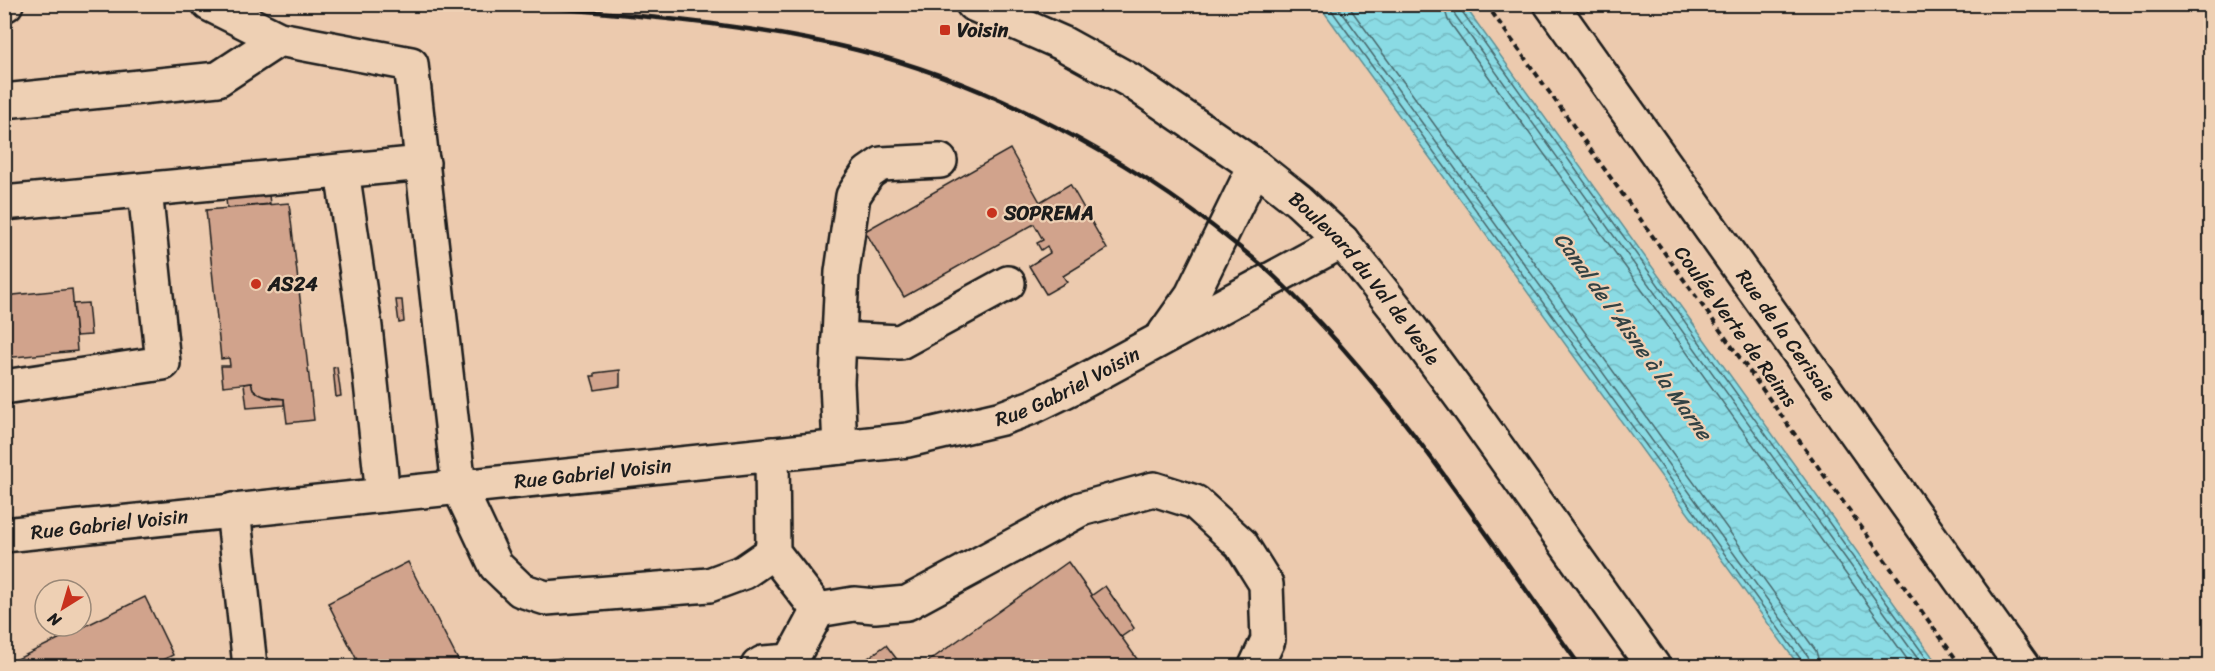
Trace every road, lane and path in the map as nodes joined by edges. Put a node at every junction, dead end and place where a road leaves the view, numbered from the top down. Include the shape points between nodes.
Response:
1 (208, 4) edge
2 (974, 4) edge
3 (1486, 4) edge
4 (1551, 4) edge
5 (279, 39) junction
6 (4, 101) edge
7 (940, 161) dead end
8 (423, 163) junction
9 (1255, 166) junction
10 (342, 171) junction
11 (145, 190) junction
12 (4, 203) edge
13 (1342, 241) junction
14 (1008, 283) dead end
15 (1162, 338) junction
16 (839, 339) junction
17 (4, 387) edge
18 (840, 447) junction
19 (772, 454) junction
20 (459, 487) junction
21 (383, 495) junction
22 (233, 510) junction
23 (7, 534) edge
24 (773, 552) junction
25 (818, 610) junction
26 (790, 664) edge
27 (250, 666) edge
28 (758, 666) edge
29 (1256, 666) edge
30 (1653, 666) edge
31 (1961, 666) edge
32 (2022, 666) edge

1 - 5 street
2 - 9 street, Boulevard du Val de Vesle via 1062,43 1125,77
3 - 31 path, Coulée Verte de Reims
4 - 32 street, Rue de la Cerisaie
5 - 6 street via 218,79
5 - 8 street via 411,64
7 - 16 street via 882,164 868,173 853,196 842,272
8 - 10 street
8 - 20 street
9 - 13 street, Boulevard du Val de Vesle
9 - 15 street, Rue Gabriel Voisin via 1192,295
10 - 11 street
10 - 21 street via 365,327
11 - 12 street
11 - 17 street via 163,363
13 - 15 street, Rue Gabriel Voisin
13 - 30 street, Boulevard du Val de Vesle via 1467,405
14 - 16 street via 900,342
15 - 18 street, Rue Gabriel Voisin via 1071,388 1002,418 908,440
16 - 18 street
18 - 19 street, Rue Gabriel Voisin
19 - 20 street, Rue Gabriel Voisin
19 - 24 street
20 - 21 street, Rue Gabriel Voisin
20 - 24 street via 496,566 521,590 546,598 709,585 744,572
21 - 22 street, Rue Gabriel Voisin
22 - 23 street, Rue Gabriel Voisin
22 - 27 street
24 - 25 street
25 - 26 street
25 - 29 street via 854,604 907,603 1082,509 1154,489 1195,502 1241,544 1266,584 1268,640
26 - 28 street

